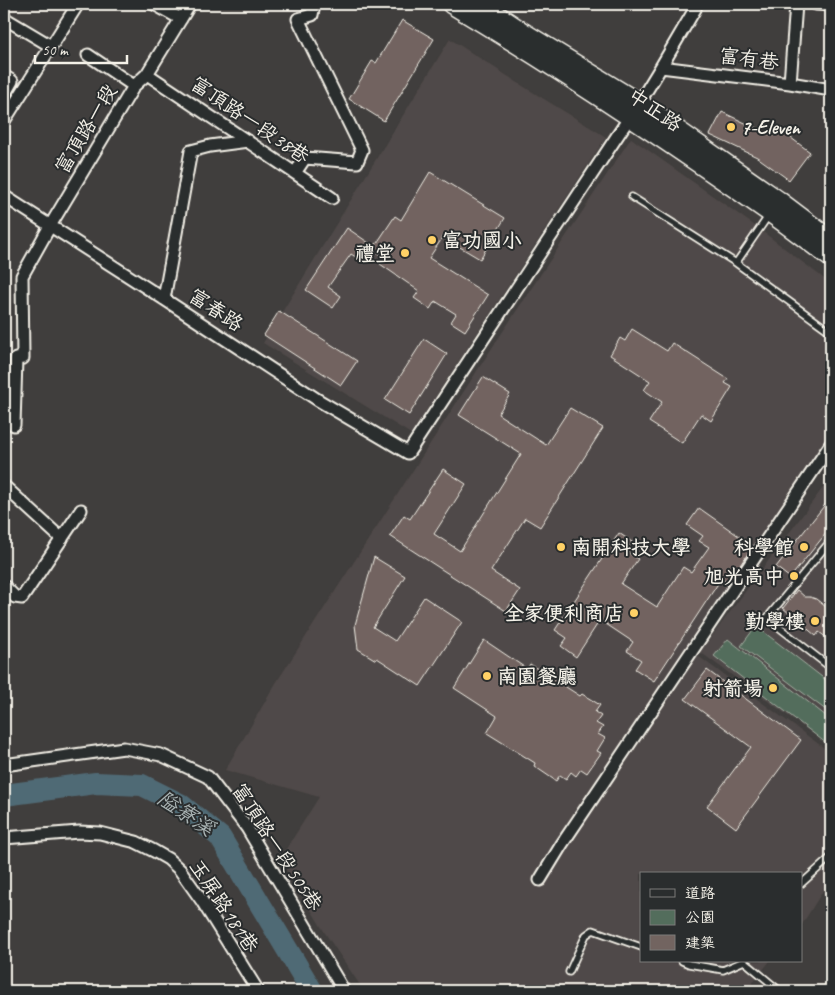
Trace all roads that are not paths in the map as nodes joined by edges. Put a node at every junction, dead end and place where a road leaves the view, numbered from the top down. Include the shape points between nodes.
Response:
1 (78, 4) edge
2 (154, 4) edge
3 (190, 4) edge
4 (314, 4) edge
5 (451, 4) edge
6 (481, 4) edge
7 (696, 4) edge
8 (796, 4) edge
9 (816, 4) edge
10 (831, 5) edge
11 (4, 18) edge
12 (181, 20) junction
13 (51, 46) junction
14 (88, 55) dead end
15 (661, 67) junction
16 (147, 74) junction
17 (4, 76) edge
18 (790, 83) junction
19 (134, 86) junction
20 (831, 90) edge
21 (4, 95) edge
22 (634, 110) junction
23 (4, 121) edge
24 (248, 141) junction
25 (295, 173) junction
26 (4, 196) edge
27 (632, 197) dead end
28 (332, 198) dead end
29 (774, 207) junction
30 (50, 226) junction
31 (831, 240) edge
32 (831, 258) edge
33 (736, 263) junction
34 (164, 299) junction
35 (831, 332) edge
36 (14, 425) dead end
37 (831, 444) edge
38 (4, 486) edge
39 (81, 510) dead end
40 (62, 539) junction
41 (831, 540) edge
42 (4, 586) edge
43 (831, 668) edge
44 (4, 765) edge
45 (4, 838) edge
46 (831, 857) edge
47 (540, 880) dead end
48 (802, 883) edge
49 (640, 947) edge
50 (684, 962) edge
51 (742, 962) edge
52 (745, 962) edge
53 (568, 972) dead end
54 (258, 991) edge
55 (344, 991) edge
56 (780, 991) edge

1 - 13 street
2 - 12 street
3 - 12 street, 富頂路一段
4 - 25 street via 312,15 298,19 362,150 357,162 305,158
5 - 22 main road, 中正路
6 - 22 main road, 中正路
7 - 15 street
8 - 18 street
9 - 10 street
11 - 13 street
12 - 16 street, 富頂路一段
13 - 23 street
14 - 19 street
15 - 18 street, 富有巷
15 - 22 street
16 - 19 street, 富頂路一段
16 - 24 street, 富頂路一段38巷
17 - 21 street via 12,81
18 - 20 street, 富有巷
19 - 30 street, 富頂路一段
22 - 29 main road, 中正路
22 - 34 street, 富春路 via 408,454 318,400
24 - 25 street, 富頂路一段38巷
24 - 34 street via 191,151
25 - 28 street, 富頂路一段38巷
26 - 30 street, 富春路
27 - 33 lane
29 - 31 main road, 中正路
29 - 32 main road, 中正路
29 - 33 lane
30 - 34 street, 富春路
30 - 36 street, 富頂路一段 via 22,276 23,358 16,359
33 - 35 lane
37 - 47 street
38 - 40 street
39 - 40 street
40 - 42 street via 22,598 15,597
41 - 43 lane via 767,618
44 - 55 street, 富頂路一段505巷 via 124,748 161,755 208,777 247,828
45 - 54 street, 玉屏路181巷 via 100,833 154,850 180,870
46 - 48 lane
49 - 53 lane via 593,930 586,935
50 - 51 lane via 723,970
52 - 56 lane

